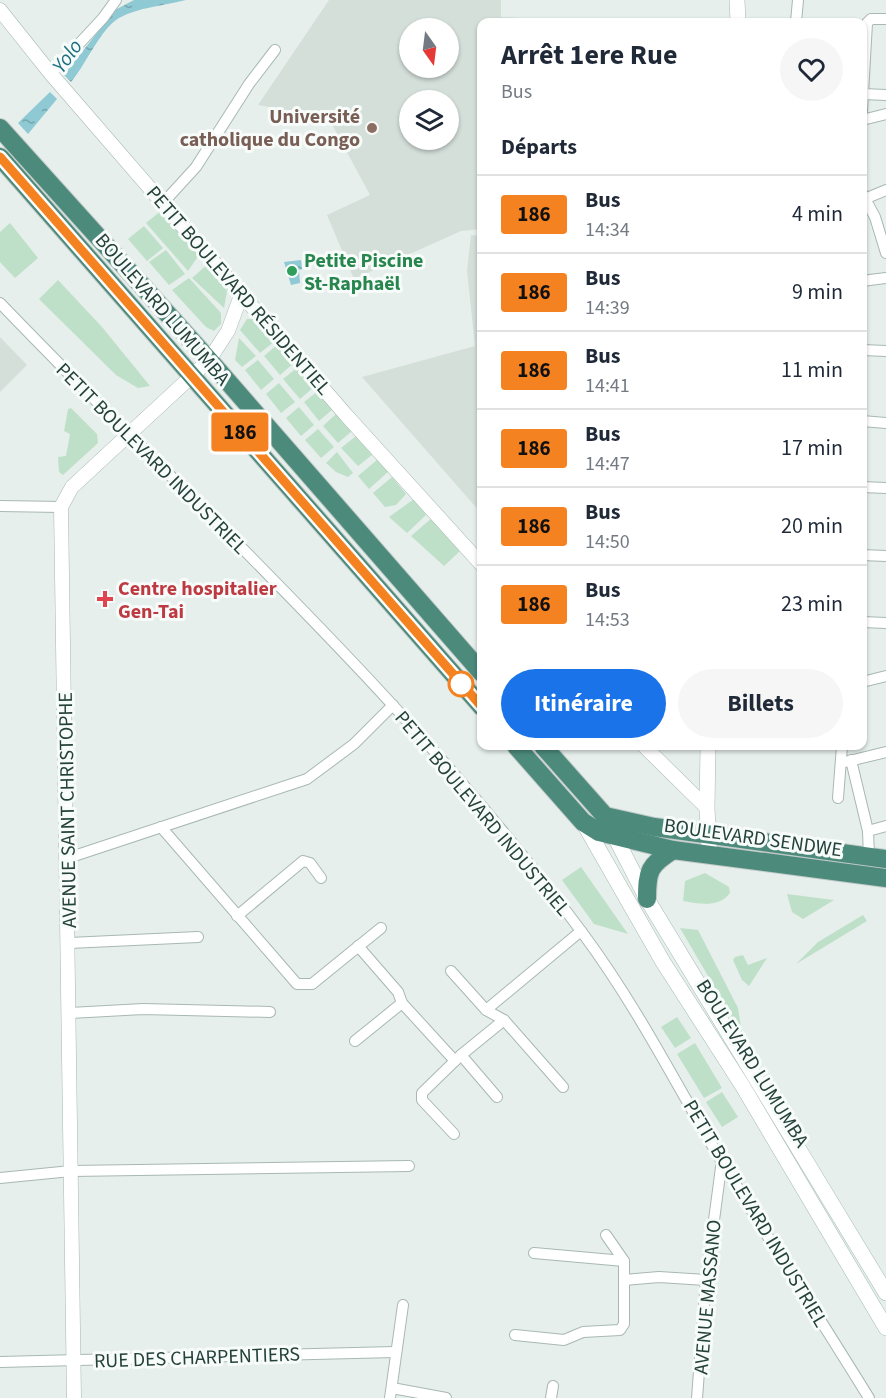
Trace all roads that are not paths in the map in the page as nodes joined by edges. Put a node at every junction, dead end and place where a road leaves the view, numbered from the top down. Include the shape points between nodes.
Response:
1 (116, 0) edge
2 (737, 0) edge
3 (798, 0) edge
4 (0, 10) edge
5 (738, 18) edge
6 (796, 18) edge
7 (886, 19) edge
8 (867, 23) edge
9 (275, 50) dead end
10 (53, 76) junction
11 (867, 94) edge
12 (886, 95) edge
13 (886, 114) edge
14 (867, 119) edge
15 (0, 128) edge
16 (0, 157) edge
17 (886, 190) edge
18 (867, 197) edge
19 (164, 202) junction
20 (867, 204) edge
21 (886, 253) edge
22 (886, 278) edge
23 (867, 280) edge
24 (242, 293) junction
25 (0, 303) edge
26 (867, 351) edge
27 (886, 351) edge
28 (209, 360) junction
29 (191, 376) junction
30 (867, 421) edge
31 (886, 423) edge
32 (126, 435) junction
33 (867, 487) edge
34 (886, 488) edge
35 (0, 506) edge
36 (62, 507) junction
37 (867, 555) edge
38 (886, 556) edge
39 (477, 559) edge
40 (867, 622) edge
41 (886, 623) edge
42 (477, 667) edge
43 (886, 676) edge
44 (867, 681) edge
45 (477, 701) edge
46 (393, 705) junction
47 (520, 750) edge
48 (547, 750) edge
49 (648, 750) edge
50 (708, 750) edge
51 (843, 750) edge
52 (886, 752) edge
53 (846, 761) junction
54 (838, 798) dead end
55 (706, 808) junction
56 (605, 816) junction
57 (583, 822) junction
58 (886, 826) edge
59 (161, 827) junction
60 (868, 831) junction
61 (708, 834) junction
62 (615, 837) junction
63 (673, 850) junction
64 (710, 855) junction
65 (68, 858) junction
66 (877, 858) edge
67 (321, 878) dead end
68 (886, 878) edge
69 (647, 899) junction
70 (237, 916) junction
71 (381, 928) dead end
72 (581, 931) junction
73 (198, 937) dead end
74 (69, 943) junction
75 (358, 946) junction
76 (451, 971) dead end
77 (402, 1003) junction
78 (486, 1010) junction
79 (270, 1012) dead end
80 (70, 1013) junction
81 (504, 1020) junction
82 (355, 1041) dead end
83 (458, 1058) junction
84 (563, 1087) dead end
85 (497, 1097) dead end
86 (454, 1134) dead end
87 (722, 1161) junction
88 (409, 1166) dead end
89 (71, 1171) junction
90 (0, 1178) edge
91 (606, 1235) dead end
92 (534, 1253) dead end
93 (624, 1261) junction
94 (624, 1280) junction
95 (706, 1280) junction
96 (886, 1293) edge
97 (403, 1305) dead end
98 (886, 1328) edge
99 (515, 1335) dead end
100 (394, 1352) junction
101 (73, 1361) junction
102 (0, 1362) edge
103 (553, 1386) dead end
104 (391, 1393) edge
105 (74, 1398) edge
106 (446, 1398) edge
107 (551, 1398) edge
108 (698, 1398) edge
109 (869, 1398) edge

1 - 10 street
2 - 5 main road
3 - 6 street
4 - 10 street, PETIT BOULEVARD RÉSIDENTIEL
7 - 8 street via 871,19
9 - 19 street via 196,166
10 - 19 street, PETIT BOULEVARD RÉSIDENTIEL
11 - 12 street
13 - 14 street
15 - 28 highway, BOULEVARD LUMUMBA
16 - 29 highway, BOULEVARD LUMUMBA
17 - 18 street
19 - 24 street, PETIT BOULEVARD RÉSIDENTIEL
20 - 21 street
22 - 23 street
24 - 28 street via 228,331
24 - 39 street, PETIT BOULEVARD RÉSIDENTIEL
25 - 32 street, PETIT BOULEVARD INDUSTRIEL
26 - 27 street
28 - 29 street
28 - 42 highway, BOULEVARD LUMUMBA
29 - 32 street
29 - 45 highway, BOULEVARD LUMUMBA
30 - 31 street
32 - 36 street via 72,487
32 - 46 street, PETIT BOULEVARD INDUSTRIEL via 269,575
33 - 34 street
35 - 36 street
36 - 65 street, AVENUE SAINT CHRISTOPHE
37 - 38 street
40 - 41 street
43 - 44 street
46 - 59 street via 354,744 307,779
46 - 72 street, PETIT BOULEVARD INDUSTRIEL via 458,778
47 - 57 highway, BOULEVARD LUMUMBA
48 - 56 highway, BOULEVARD LUMUMBA
49 - 55 street
50 - 55 main road
51 - 53 street
52 - 53 street
53 - 54 street
53 - 60 street
55 - 61 main road
56 - 61 highway, BOULEVARD SENDWE
56 - 62 main road, BOULEVARD LUMUMBA
57 - 62 highway, BOULEVARD LUMUMBA
57 - 98 main road, BOULEVARD LUMUMBA via 663,962 742,1085
58 - 60 street
59 - 65 street
59 - 70 street
60 - 66 street
61 - 64 main road
61 - 66 highway, BOULEVARD SENDWE
62 - 63 highway, BOULEVARD SENDWE
62 - 69 main road, BOULEVARD LUMUMBA
63 - 64 highway, BOULEVARD SENDWE
63 - 69 highway via 650,868
64 - 68 highway, BOULEVARD SENDWE
65 - 74 street, AVENUE SAINT CHRISTOPHE
67 - 70 street via 310,863 303,861
69 - 96 main road, BOULEVARD LUMUMBA
70 - 75 street via 297,984 304,986 312,984
71 - 75 street
72 - 78 street
72 - 87 street, PETIT BOULEVARD INDUSTRIEL via 622,988
73 - 74 street
74 - 80 street, AVENUE SAINT CHRISTOPHE
75 - 77 street via 398,992
76 - 78 street
77 - 82 street
77 - 83 street
78 - 81 street
79 - 80 street via 143,1009
80 - 89 street, AVENUE SAINT CHRISTOPHE
81 - 83 street
81 - 84 street
83 - 85 street
83 - 86 street via 421,1096
87 - 95 street, AVENUE MASSANO
87 - 109 street, PETIT BOULEVARD INDUSTRIEL
88 - 89 street
89 - 90 street
89 - 101 street, AVENUE SAINT CHRISTOPHE
91 - 93 street
92 - 93 street
93 - 94 street
94 - 95 street
94 - 99 street via 624,1324 620,1330 583,1332 564,1340
95 - 108 street, AVENUE MASSANO
97 - 100 street
100 - 101 street, RUE DES CHARPENTIERS
100 - 104 street
101 - 102 street, RUE DES CHARPENTIERS
101 - 105 street, AVENUE SAINT CHRISTOPHE
103 - 107 street
104 - 106 street

